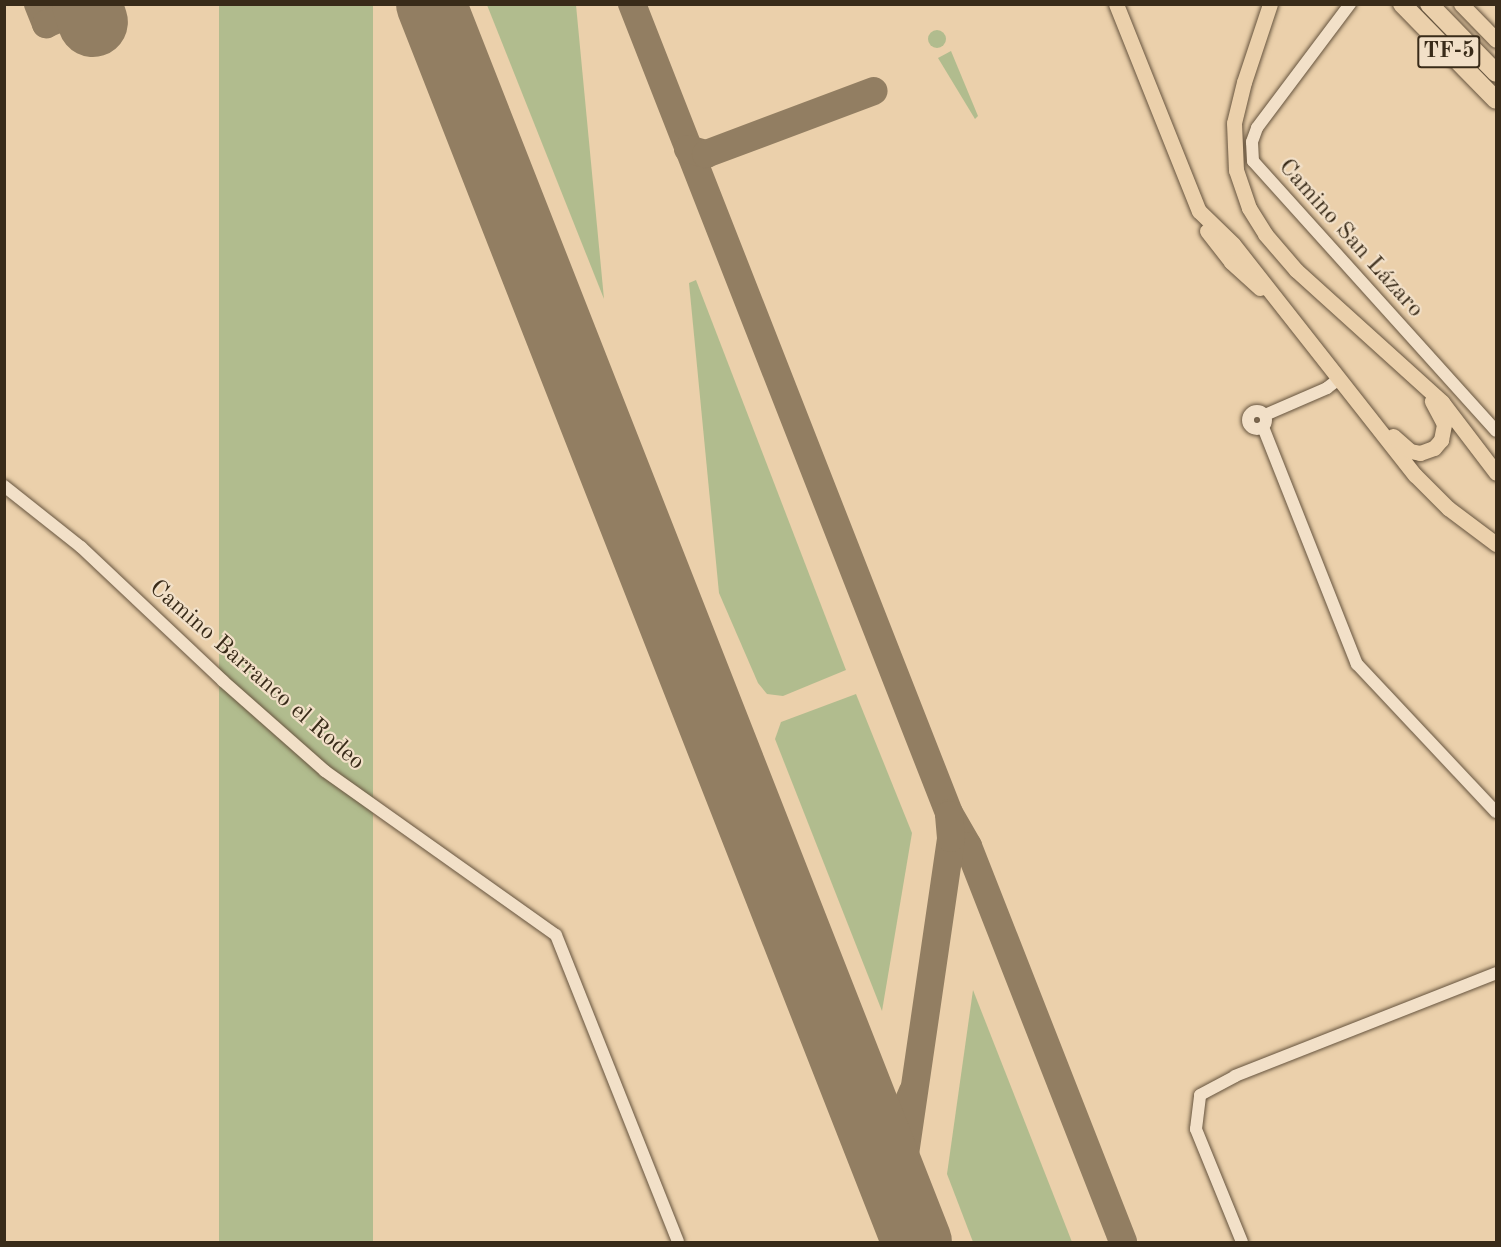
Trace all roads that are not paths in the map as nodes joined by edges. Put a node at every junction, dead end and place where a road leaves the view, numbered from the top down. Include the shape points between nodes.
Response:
1 (1116, 4) edge
2 (1270, 4) edge
3 (1350, 4) edge
4 (1402, 4) edge
5 (1429, 4) edge
6 (1461, 4) edge
7 (1496, 37) edge
8 (1497, 73) edge
9 (1497, 100) edge
10 (1182, 173) junction
11 (1279, 306) junction
12 (1340, 378) junction
13 (1422, 386) junction
14 (1366, 410) junction
15 (1497, 431) edge
16 (1497, 473) edge
17 (4, 486) edge
18 (1497, 544) edge
19 (1497, 812) edge
20 (1497, 973) edge
21 (678, 1242) edge
22 (1242, 1242) edge

1 - 10 main road
2 - 13 main road via 1235,115 1234,154 1244,196 1265,234 1289,263
3 - 15 street, Camino San Lázaro via 1257,128 1252,142 1253,161
4 - 9 highway, TF-5
5 - 8 highway, TF-5
6 - 7 main road
10 - 11 main road via 1199,211 1233,243
10 - 11 main road via 1189,202 1207,231 1231,262
11 - 12 main road
12 - 14 main road
12 - 19 street via 1264,421 1358,664
13 - 14 main road via 1444,424 1441,440 1430,450 1420,453 1406,449
13 - 16 main road via 1451,411
14 - 18 main road via 1415,475 1448,508
17 - 21 street, Camino Barranco el Rodeo via 81,547 325,771 549,926 563,945
20 - 22 street via 1235,1076 1200,1095 1196,1129

